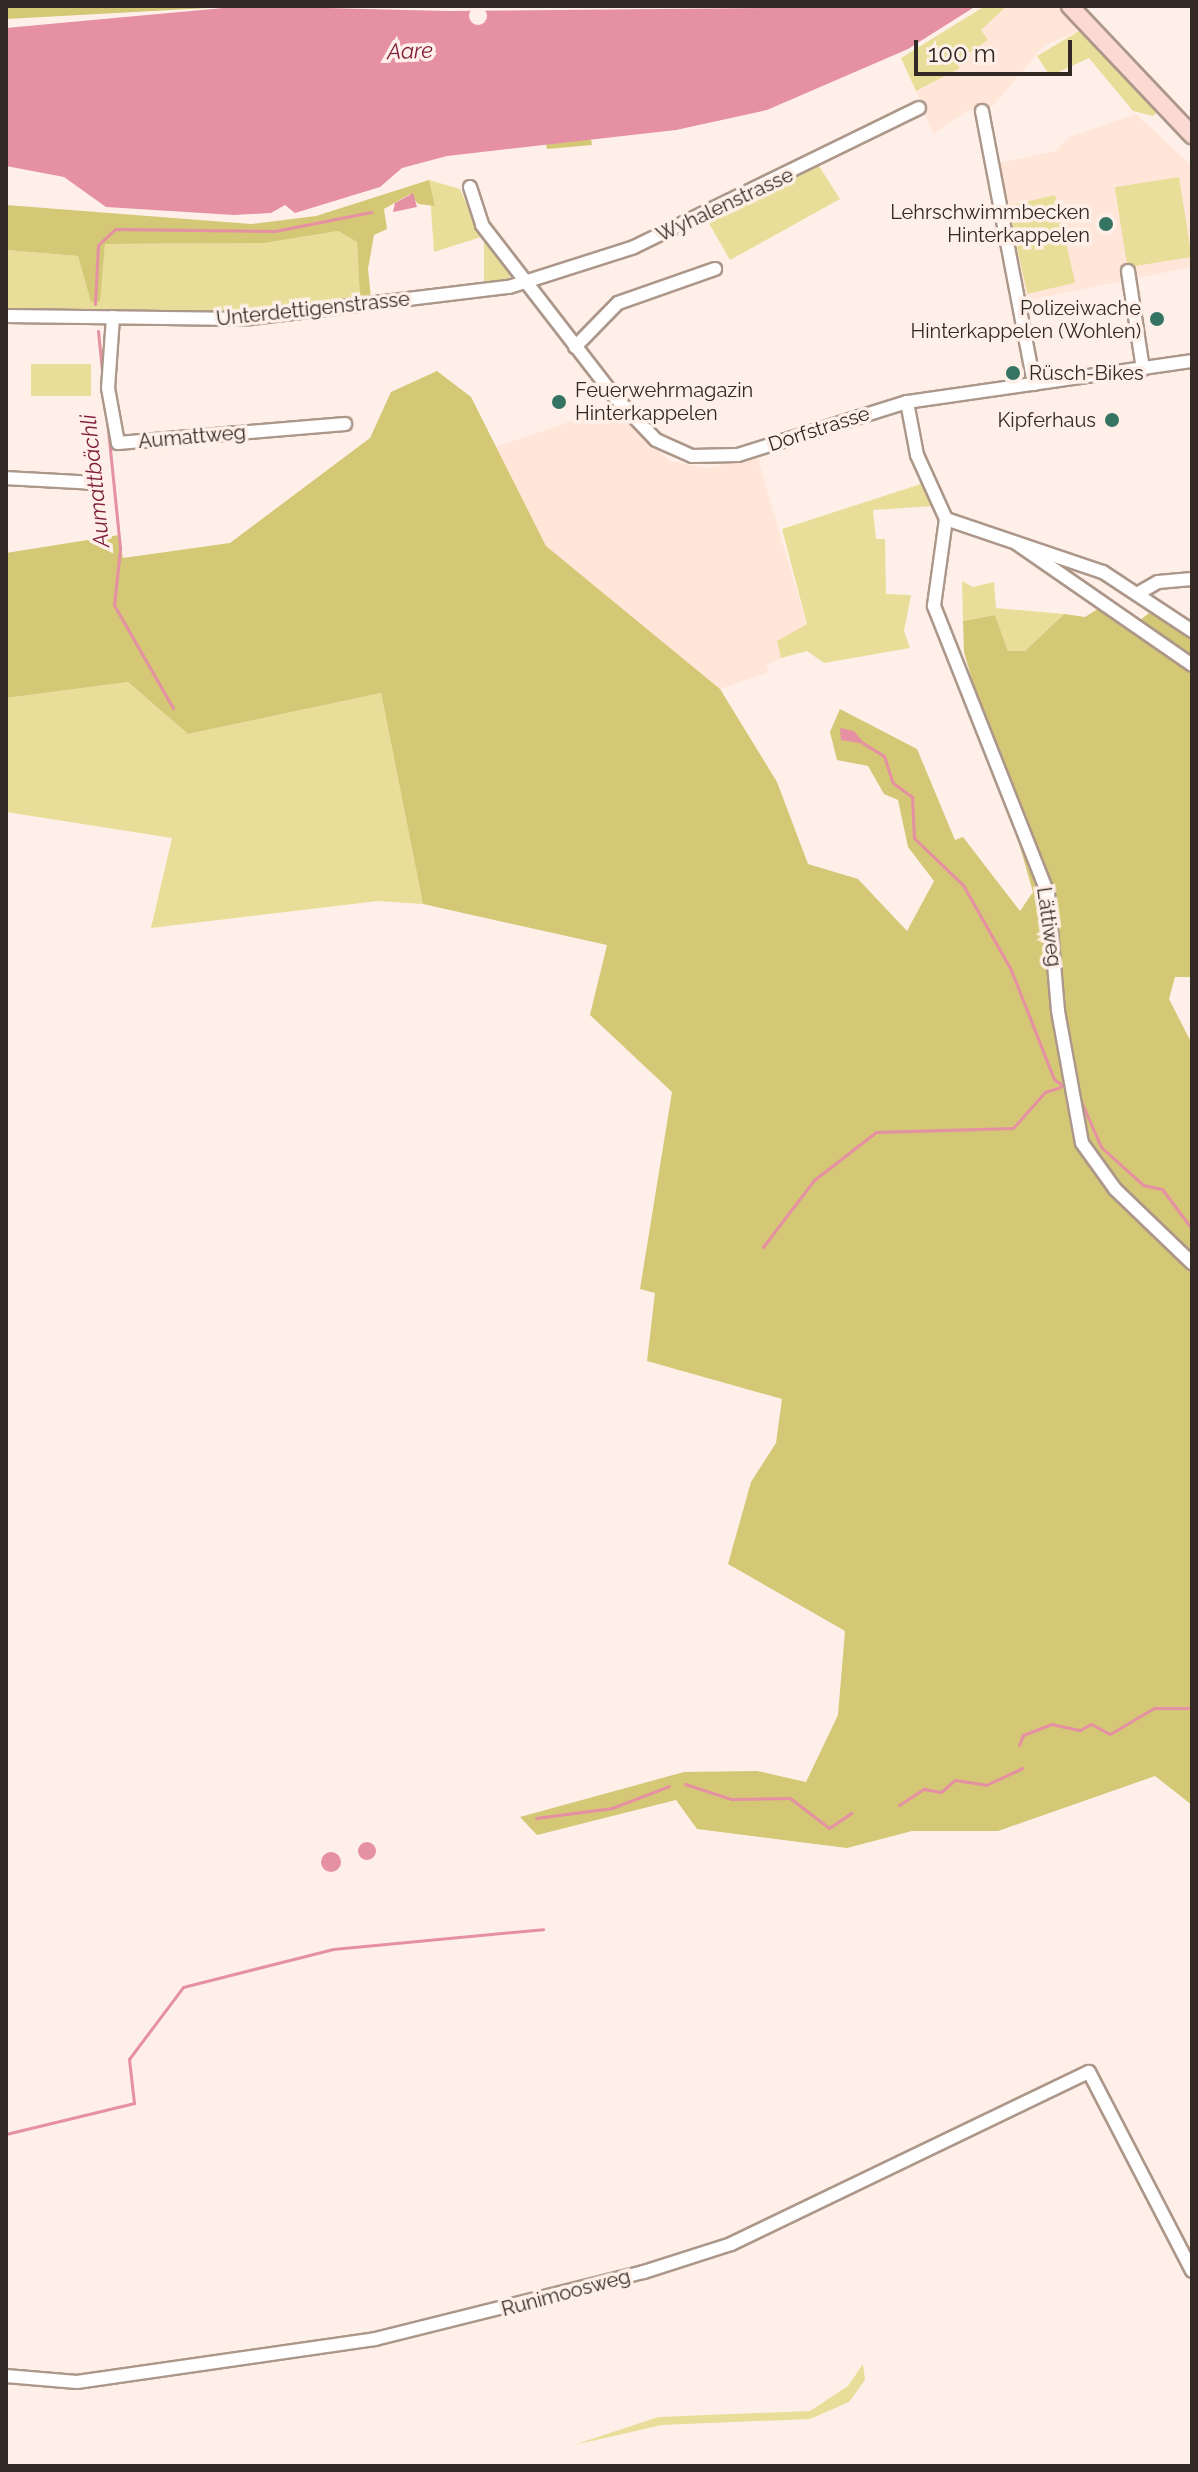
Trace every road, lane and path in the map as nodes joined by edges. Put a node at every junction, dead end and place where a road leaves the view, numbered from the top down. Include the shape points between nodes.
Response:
1 (1070, 6) edge
2 (919, 108) dead end
3 (982, 111) dead end
4 (1192, 135) edge
5 (470, 187) dead end
6 (715, 269) dead end
7 (1128, 271) dead end
8 (523, 280) junction
9 (6, 316) edge
10 (113, 317) junction
11 (575, 347) junction
12 (1192, 361) edge
13 (1143, 369) junction
14 (1034, 384) junction
15 (907, 402) junction
16 (345, 424) dead end
17 (6, 478) edge
18 (95, 483) dead end
19 (946, 519) junction
20 (1016, 543) junction
21 (1192, 579) edge
22 (1137, 594) junction
23 (1192, 631) edge
24 (1192, 665) edge
25 (1192, 1263) edge
26 (1192, 2271) edge
27 (6, 2376) edge

1 - 4 main road
2 - 8 street, Wyhalenstrasse via 634,247
3 - 14 street
5 - 8 street, Dorfstrasse via 482,225
6 - 11 street via 618,303
7 - 13 street
8 - 10 street, Unterdettigenstrasse via 265,317
8 - 11 street, Dorfstrasse
9 - 10 street, Unterdettigenstrasse
10 - 16 street, Aumattweg via 108,388 117,442
11 - 15 street, Dorfstrasse via 645,431 692,456 738,455
12 - 13 street, Dorfstrasse
13 - 14 street, Dorfstrasse
14 - 15 street, Dorfstrasse
15 - 19 street via 917,455
17 - 18 street
19 - 20 street
19 - 25 street, Lättiweg via 934,606 1048,894 1070,1086 1082,1143 1101,1173
20 - 22 street via 1070,558
20 - 24 street
21 - 22 street via 1158,582
22 - 23 street
26 - 27 street, Runimoosweg via 1089,2072 742,2239 644,2272 375,2339 77,2382

